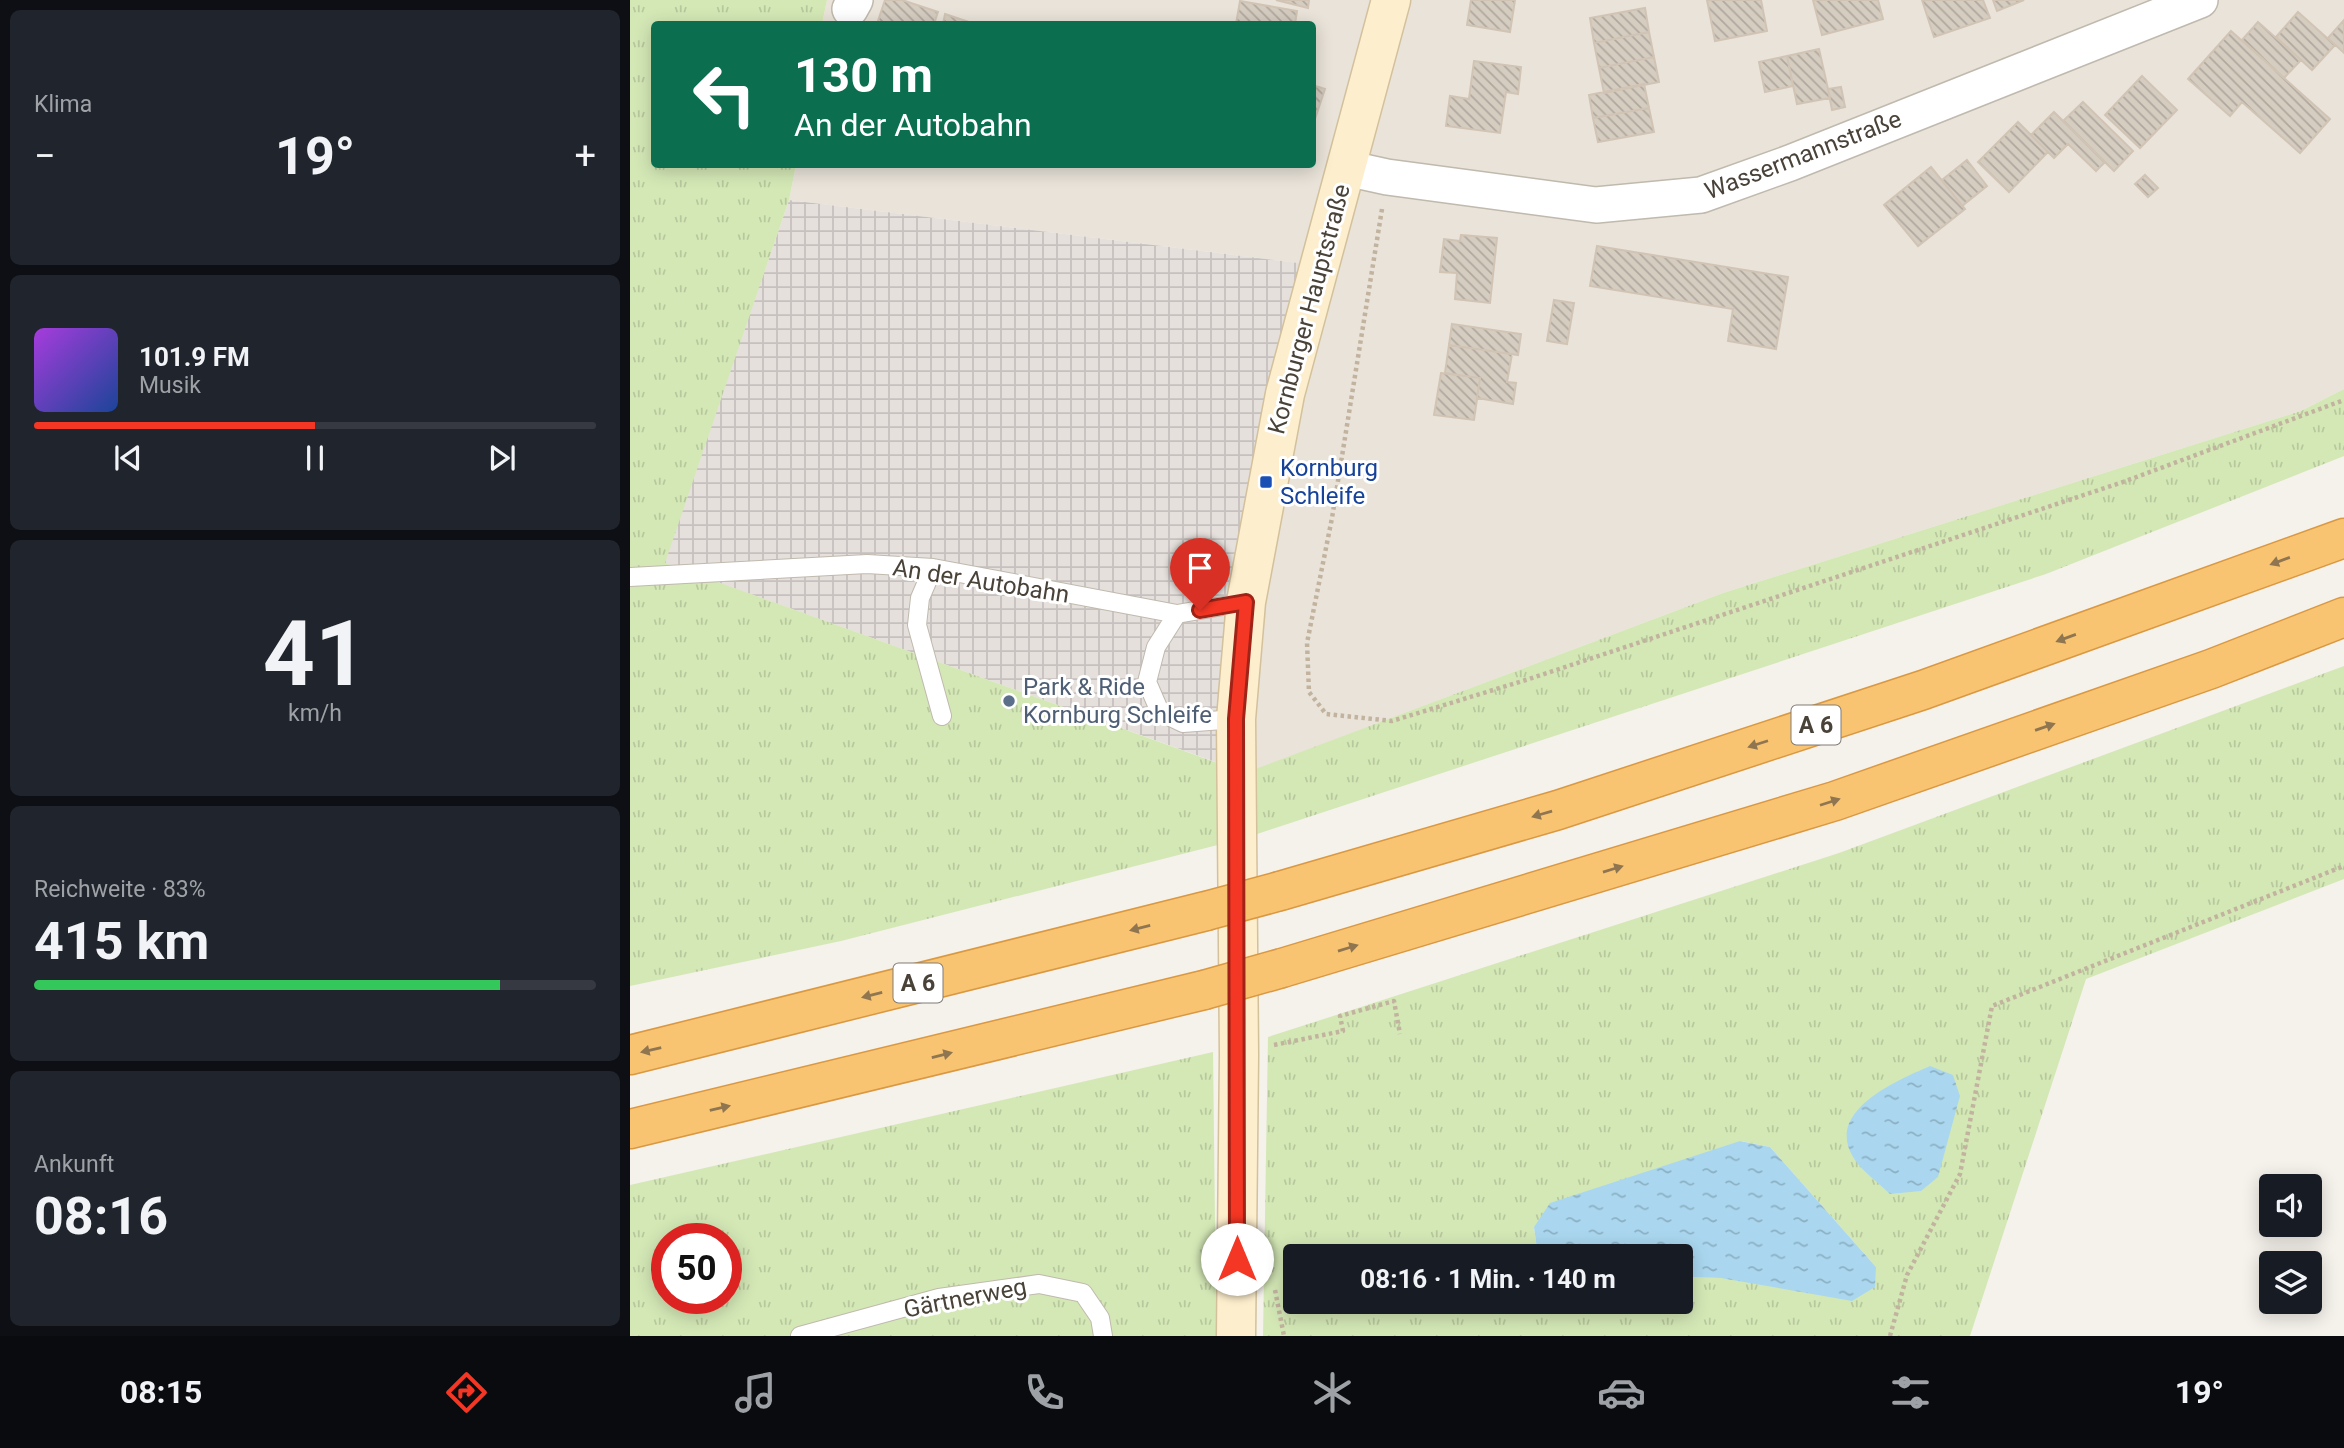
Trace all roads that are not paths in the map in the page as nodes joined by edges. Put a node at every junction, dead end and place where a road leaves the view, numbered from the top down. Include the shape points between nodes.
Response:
1 (1391, 0) edge
2 (2200, 0) edge
3 (1346, 168) junction
4 (2344, 538) edge
5 (933, 568) junction
6 (630, 577) edge
7 (1246, 602) junction
8 (1177, 614) junction
9 (2344, 617) edge
10 (942, 716) dead end
11 (1236, 719) junction
12 (630, 1055) edge
13 (630, 1129) edge
14 (800, 1336) edge
15 (1103, 1336) edge
16 (1236, 1336) edge

1 - 3 main road, Kornburger Hauptstraße
2 - 3 street, Wassermannstraße via 1701,195 1597,205
3 - 7 main road, Kornburger Hauptstraße via 1285,394
4 -> 12 highway, A 6, bridge via 1910,694 1558,810 1206,911
5 - 6 lane, An der Autobahn via 867,564
5 - 8 lane, An der Autobahn
5 - 10 lane via 920,598 918,625
7 - 8 lane, An der Autobahn
7 - 11 main road, Kornburger Hauptstraße
8 - 11 lane via 1156,647 1147,682 1160,712 1183,723
13 -> 9 highway, bridge via 1282,968 1835,800 2211,669
11 - 16 main road, Kornburger Hauptstraße
14 - 15 lane, Gärtnerweg via 939,1298 1039,1284 1083,1293 1100,1318

